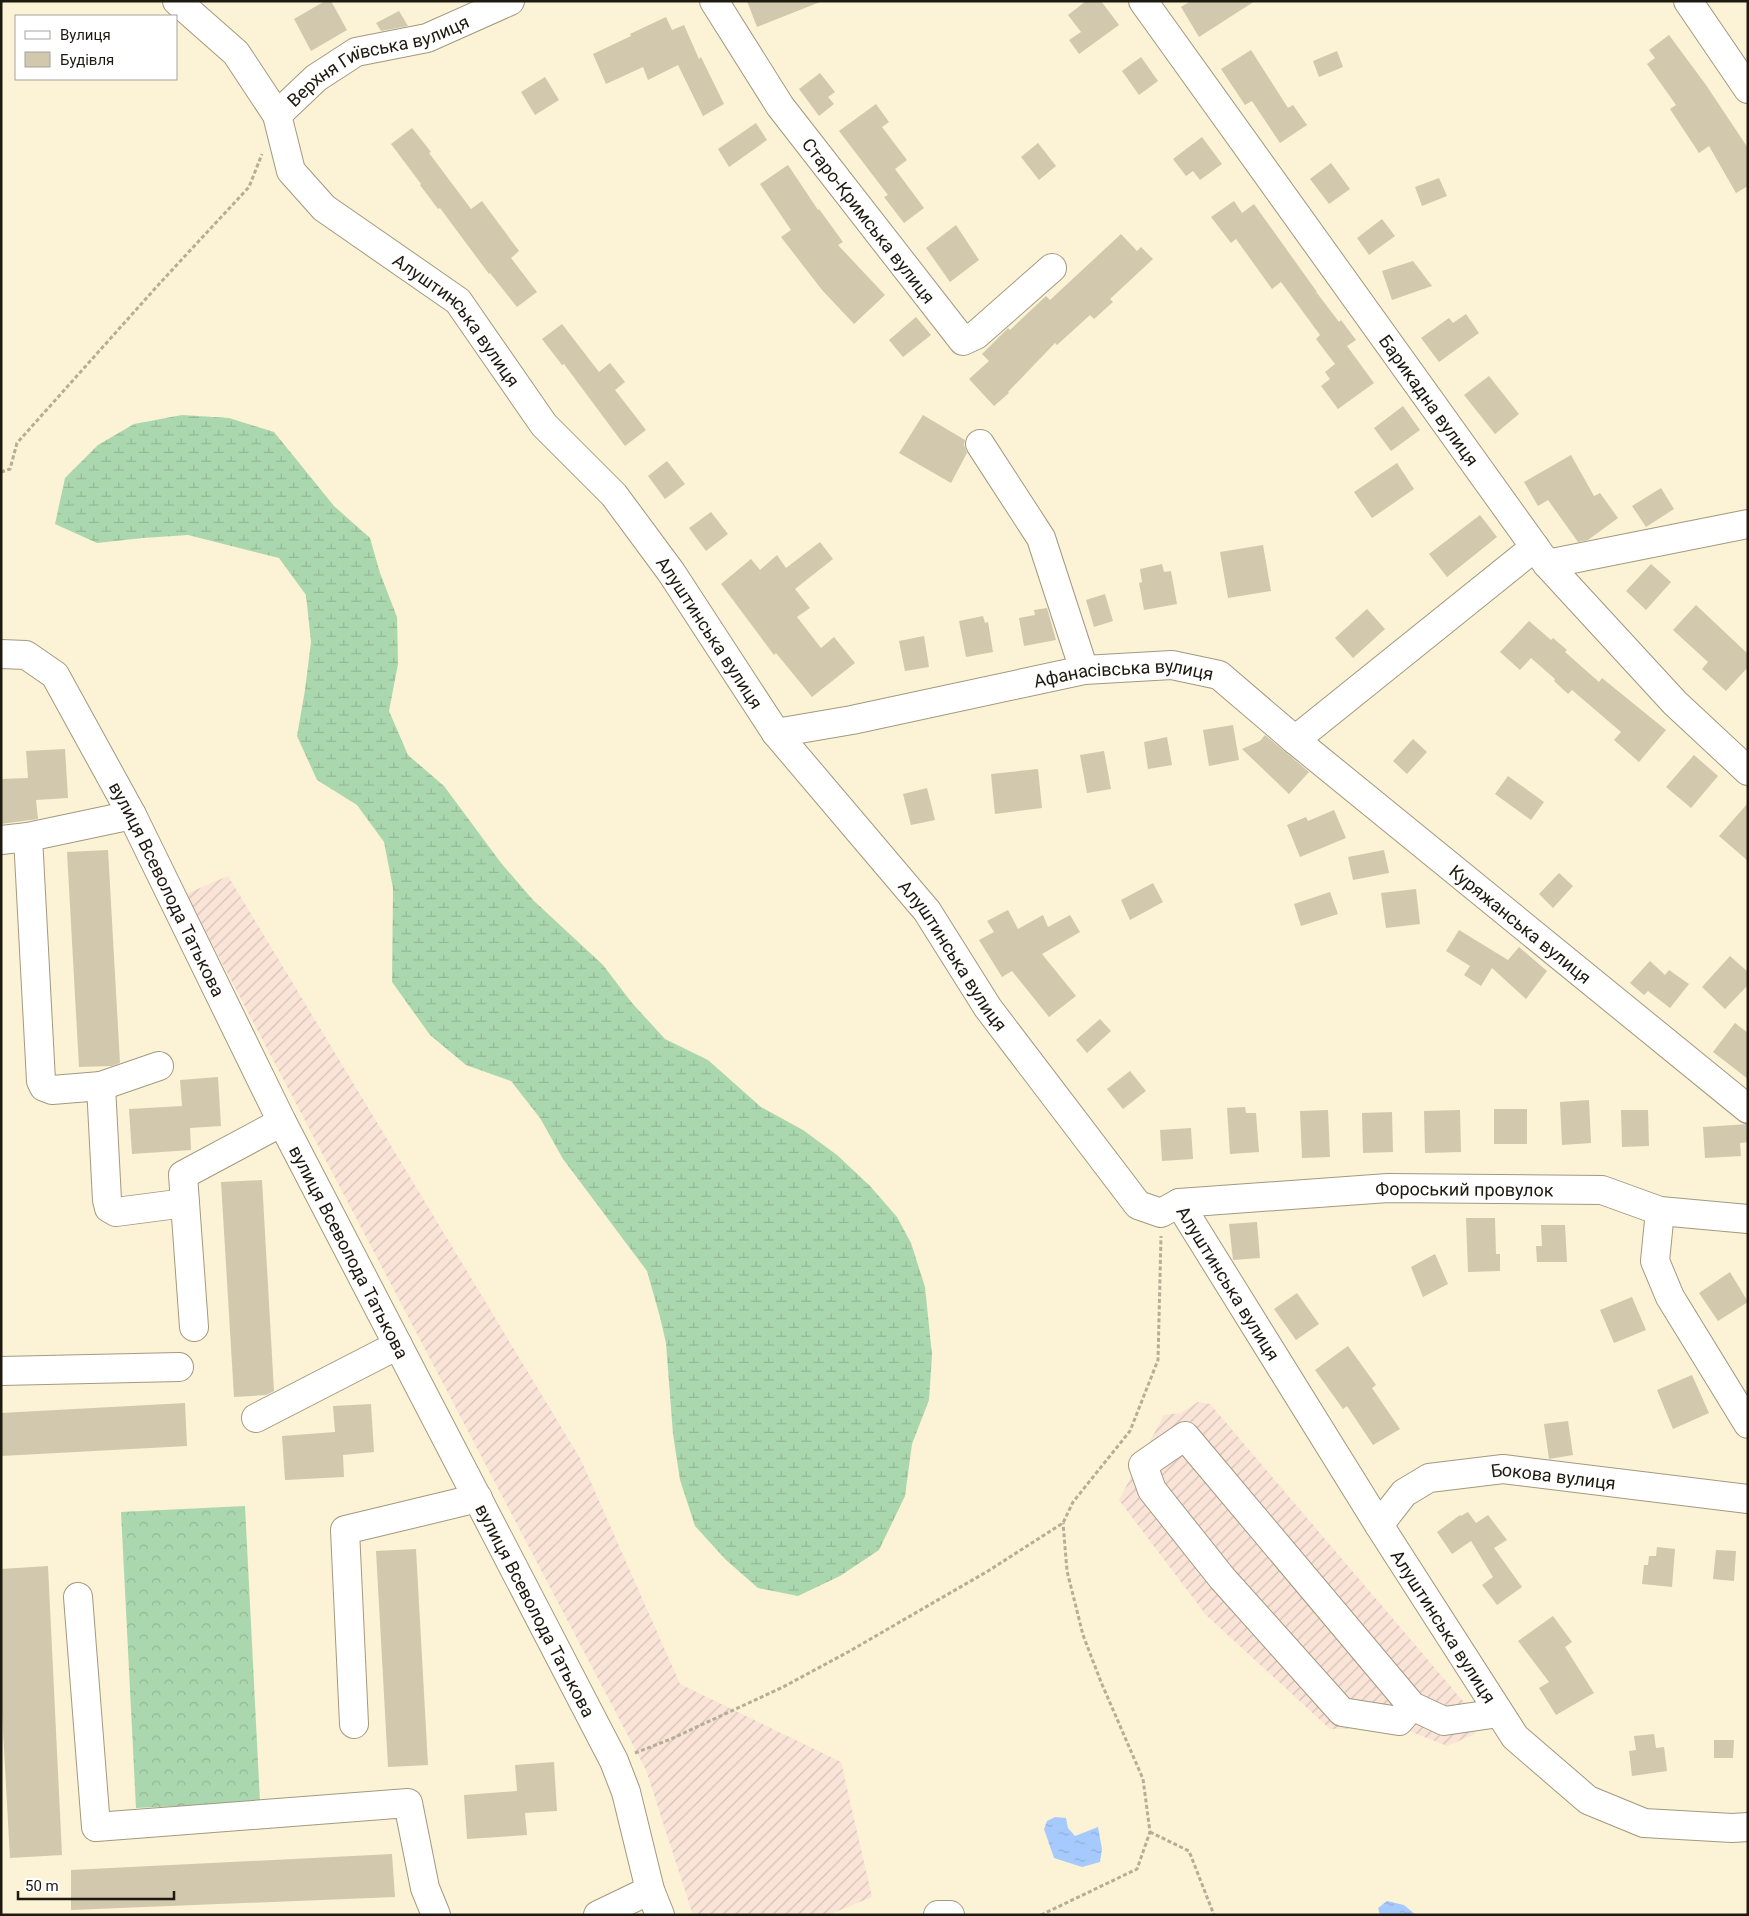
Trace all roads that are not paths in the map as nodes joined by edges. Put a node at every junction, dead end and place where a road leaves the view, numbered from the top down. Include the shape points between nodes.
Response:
1 (176, 1) edge
2 (510, 1) edge
3 (714, 1) edge
4 (1143, 1) edge
5 (1688, 1) edge
6 (1748, 88) edge
7 (277, 115) junction
8 (1052, 268) dead end
9 (980, 444) dead end
10 (1748, 524) edge
11 (1541, 555) junction
12 (1, 654) edge
13 (1084, 670) junction
14 (776, 733) junction
15 (1295, 740) junction
16 (1748, 771) edge
17 (132, 815) junction
18 (28, 837) junction
19 (1, 840) edge
20 (159, 1066) dead end
21 (101, 1086) junction
22 (1748, 1109) edge
23 (282, 1122) junction
24 (185, 1203) junction
25 (1170, 1208) junction
26 (1660, 1211) junction
27 (1748, 1219) edge
28 (194, 1327) dead end
29 (398, 1345) junction
30 (179, 1366) dead end
31 (1, 1371) edge
32 (256, 1418) dead end
33 (1748, 1424) edge
34 (478, 1498) junction
35 (1748, 1500) edge
36 (1379, 1525) junction
37 (78, 1597) dead end
38 (1412, 1706) junction
39 (1500, 1713) junction
40 (354, 1724) dead end
41 (1748, 1827) edge
42 (650, 1890) junction
43 (436, 1915) edge
44 (598, 1915) edge
45 (660, 1915) edge

1 - 7 street, Алуштинська вулиця via 236,53
2 - 7 street, Верхня Гиївська вулиця via 427,38 356,52 316,78
3 - 8 street, Старо-Кримська вулиця via 780,106 963,341 976,335
4 - 11 street, Барикадна вулиця
5 - 6 street
7 - 14 street, Алуштинська вулиця via 291,171 324,208 458,300 544,425 614,495
9 - 13 street via 1041,538
10 - 11 street
11 - 15 street
11 - 16 street, Барикадна вулиця via 1675,703
12 - 17 street, вулиця Всеволода Татькова via 26,655 55,674
13 - 14 street, Афанасівська вулиця
13 - 15 street, Афанасівська вулиця via 1172,665 1219,675
14 - 25 street, Алуштинська вулиця via 927,911 988,1008 1138,1205
15 - 22 street, Куряжанська вулиця
17 - 18 street
17 - 23 street, вулиця Всеволода Татькова
18 - 19 street
18 - 21 street via 40,1081 52,1090
20 - 21 street
21 - 24 street via 109,1208 116,1212
23 - 24 street via 183,1175
23 - 29 street, вулиця Всеволода Татькова
24 - 28 street
25 - 26 street, Фороський провулок via 1388,1188 1602,1190
25 - 36 street, Алуштинська вулиця
26 - 27 street, Фороський провулок
26 - 33 street via 1655,1261 1670,1297
29 - 32 street
29 - 34 street, вулиця Всеволода Татькова
30 - 31 street
34 - 40 street via 345,1530
34 - 42 street, вулиця Всеволода Татькова via 614,1761 626,1792
35 - 36 street, Бокова вулиця via 1503,1469 1429,1478 1404,1493
36 - 39 street, Алуштинська вулиця
37 - 43 street via 96,1827 408,1803 425,1888
38 - 38 street via 1185,1436 1143,1465 1152,1490 1222,1578 1342,1712 1399,1721
38 - 39 street via 1444,1721
39 - 41 street, Алуштинська вулиця via 1515,1737 1588,1800 1644,1823
42 - 44 street
42 - 45 street, вулиця Всеволода Татькова

